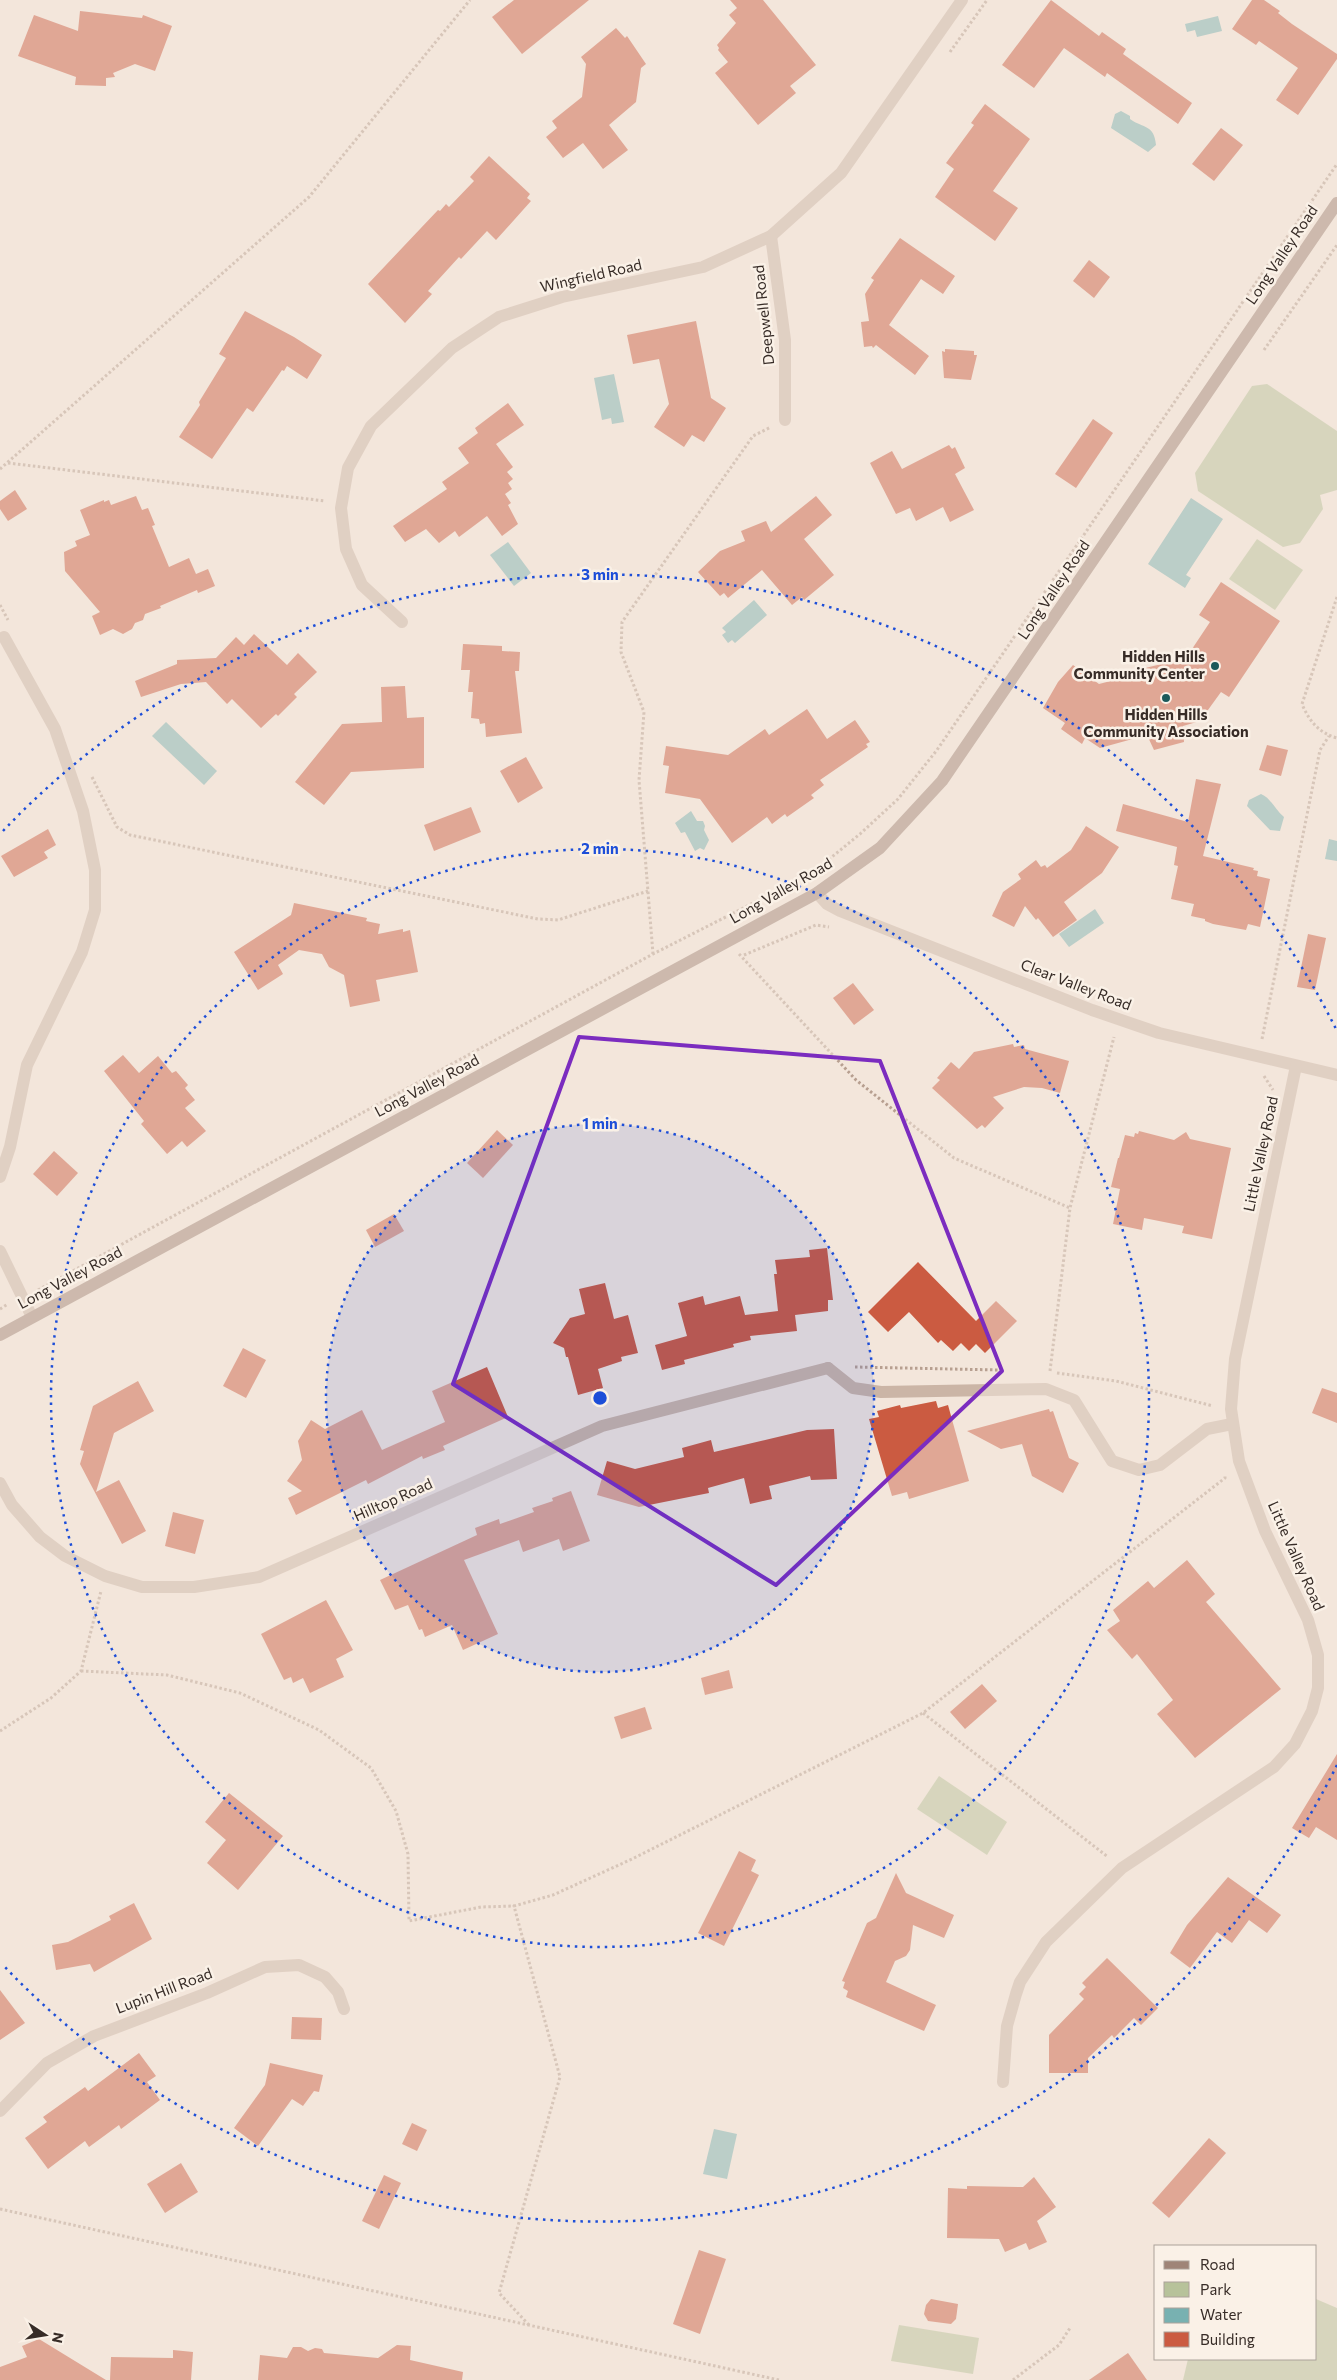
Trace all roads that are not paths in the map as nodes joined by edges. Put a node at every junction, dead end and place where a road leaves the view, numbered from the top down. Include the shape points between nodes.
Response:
1 (962, 0) edge
2 (1337, 203) edge
3 (770, 236) junction
4 (785, 420) road end
5 (402, 622) dead end
6 (4, 637) dead end
7 (817, 893) junction
8 (1296, 1066) junction
9 (1337, 1075) edge
10 (0, 1177) edge
11 (0, 1251) edge
12 (32, 1317) junction
13 (0, 1335) edge
14 (1232, 1424) junction
15 (0, 1482) edge
16 (344, 2009) dead end
17 (1003, 2082) dead end
18 (0, 2111) edge

1 - 3 street, Wingfield Road via 841,173
2 - 7 street, Long Valley Road via 942,781 880,848
3 - 4 street, Deepwell Road via 786,340
3 - 5 street, Wingfield Road via 703,267 562,297 499,317 452,348 371,426 348,468 341,508 346,549 362,585
6 - 10 street via 55,729 83,811 94,870 94,910 82,952 27,1066 10,1147
7 - 8 street, Clear Valley Road via 840,911 1092,1010 1159,1033
7 - 12 street, Long Valley Road
8 - 9 street, Clear Valley Road
8 - 14 street, Little Valley Road via 1234,1359
11 - 12 street
12 - 13 street, Long Valley Road
14 - 15 street, Hilltop Road via 1207,1429 1160,1465 1139,1470 1112,1461 1074,1400 1046,1389 881,1392 853,1388 828,1368 602,1426 259,1577 194,1588 142,1587 105,1576 65,1556 40,1537 12,1505
14 - 17 street, Little Valley Road via 1239,1460 1264,1531 1308,1620 1318,1655 1318,1688 1312,1711 1295,1744 1274,1767 1122,1868 1046,1942 1020,1982 1007,2026
16 - 18 street, Lupin Hill Road via 338,1992 325,1977 299,1965 265,1967 94,2036 47,2063

